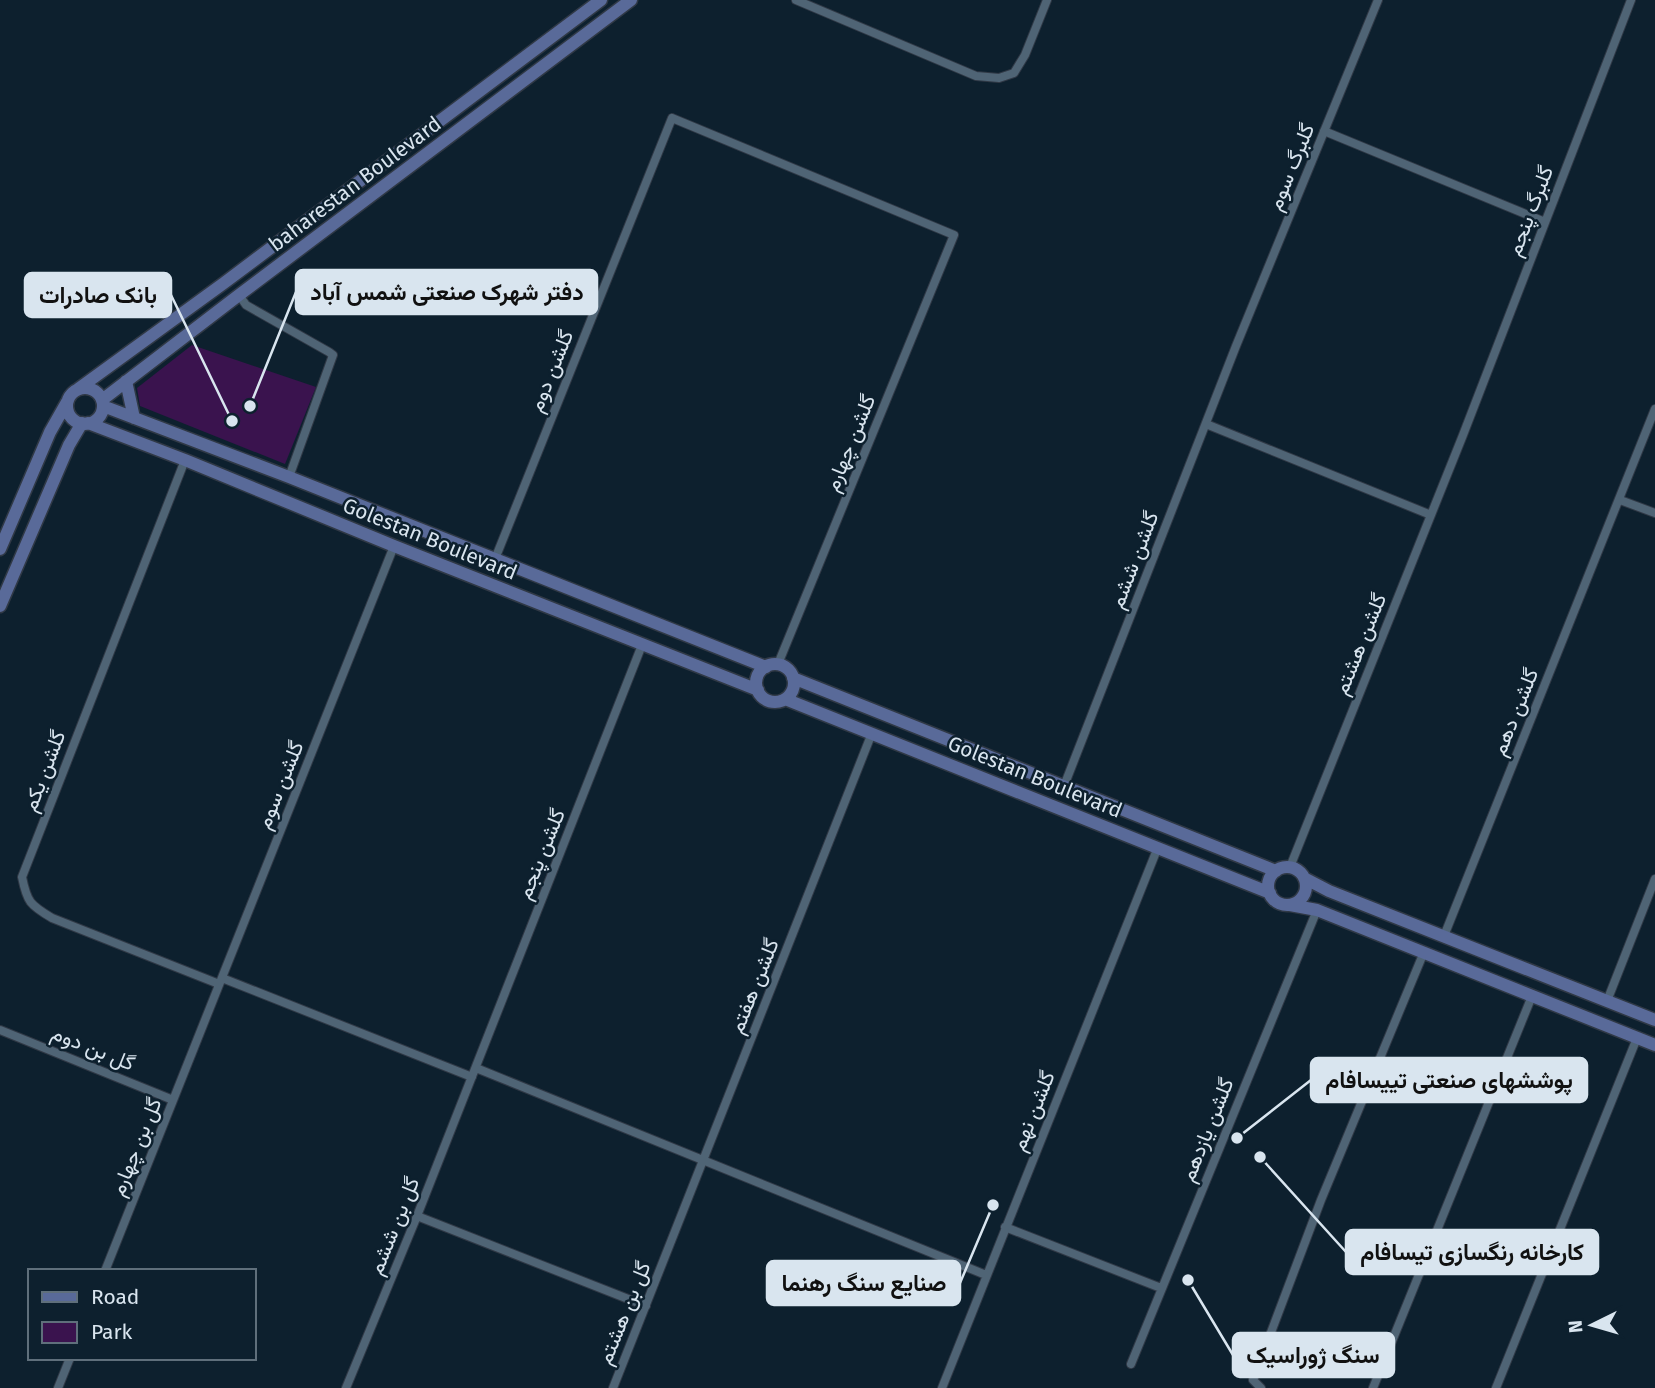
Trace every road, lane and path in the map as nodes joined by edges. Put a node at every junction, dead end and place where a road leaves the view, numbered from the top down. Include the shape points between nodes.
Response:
1 (601, 0) edge
2 (631, 0) edge
3 (796, 0) edge
4 (1047, 0) edge
5 (1378, 0) edge
6 (1631, 0) edge
7 (1324, 131) junction
8 (1545, 222) junction
9 (954, 235) joint
10 (239, 295) junction
11 (1236, 346) joint
12 (126, 381) junction
13 (78, 389) junction
14 (67, 402) junction
15 (102, 403) junction
16 (1655, 409) edge
17 (134, 418) junction
18 (85, 423) junction
19 (147, 424) junction
20 (1206, 424) junction
21 (1462, 435) joint
22 (139, 442) junction
23 (185, 460) junction
24 (289, 477) junction
25 (1620, 500) junction
26 (1655, 513) edge
27 (1431, 514) junction
28 (394, 546) junction
29 (0, 549) edge
30 (495, 559) junction
31 (0, 606) edge
32 (642, 645) junction
33 (772, 666) junction
34 (793, 678) junction
35 (758, 690) junction
36 (785, 699) junction
37 (872, 733) junction
38 (1064, 786) junction
39 (1158, 847) junction
40 (1290, 867) junction
41 (1276, 871) junction
42 (1304, 878) junction
43 (1655, 880) edge
44 (1270, 893) junction
45 (1290, 905) junction
46 (1317, 910) junction
47 (1444, 936) junction
48 (1424, 952) junction
49 (221, 981) junction
50 (1532, 996) junction
51 (1606, 1001) junction
52 (1655, 1020) edge
53 (0, 1030) edge
54 (199, 1036) joint
55 (1637, 1038) junction
56 (1655, 1045) edge
57 (474, 1072) junction
58 (173, 1100) junction
59 (704, 1160) junction
60 (417, 1216) junction
61 (1005, 1227) junction
62 (667, 1251) joint
63 (106, 1269) edge
64 (986, 1275) junction
65 (1161, 1288) junction
66 (646, 1306) junction
67 (69, 1360) edge
68 (1130, 1364) dead end
69 (58, 1388) edge
70 (346, 1388) edge
71 (613, 1388) edge
72 (942, 1388) edge
73 (1261, 1388) edge
74 (1373, 1388) edge
75 (1496, 1388) edge

1 - 13 street, baharestan Boulevard
2 - 10 street, baharestan Boulevard
3 - 4 street via 976,76 999,78 1014,73
5 - 7 street, گلبرگ سوم
6 - 8 street, گلبرگ پنجم
7 - 8 street
7 - 11 street, گلبرگ سوم
8 - 21 street, گلبرگ پنجم
9 - 30 street, گلشن دوم via 672,118
9 - 33 street, گلشن چهارم
10 - 12 street, baharestan Boulevard
10 - 24 street via 246,304 333,355
11 - 20 street, گلشن ششم
12 - 15 street, baharestan Boulevard
12 - 17 street
13 - 14 street
13 - 15 street via 94,390
14 - 18 street via 72,418
14 - 29 street
15 - 17 street, Golestan Boulevard
15 - 18 street via 99,417
16 - 25 street, گلشن دهم
17 - 19 street, Golestan Boulevard
18 - 22 street, Golestan Boulevard
18 - 31 street via 69,445
19 - 22 street
19 - 24 street, Golestan Boulevard
20 - 27 street
20 - 38 street, گلشن ششم
21 - 27 street, گلشن هشتم
22 - 23 street, Golestan Boulevard
23 - 28 street, Golestan Boulevard
23 - 49 street, گلشن یکم via 22,877 35,908 52,918
24 - 30 street, Golestan Boulevard
25 - 26 street
25 - 47 street, گلشن دهم
27 - 40 street, گلشن هشتم
28 - 32 street, Golestan Boulevard
28 - 49 street, گلشن سوم
30 - 33 street, Golestan Boulevard
32 - 35 street, Golestan Boulevard
32 - 57 street, گلشن پنجم
33 - 34 street via 788,669
33 - 35 street via 758,674
34 - 36 street via 793,690
34 - 38 street, Golestan Boulevard
35 - 36 street via 772,701
36 - 37 street, Golestan Boulevard
37 - 39 street, Golestan Boulevard
37 - 59 street, گلشن هفتم
38 - 41 street, Golestan Boulevard
39 - 44 street, Golestan Boulevard
39 - 61 street, گلشن نهم
40 - 41 street
40 - 42 street
41 - 44 street via 1269,882
42 - 45 street via 1304,894
42 - 47 street
43 - 51 street
44 - 45 street via 1278,902
45 - 46 street
46 - 48 street
46 - 65 street, گلشن یازدهم
47 - 51 street
48 - 50 street
48 - 73 street via 1321,1200 1253,1380
49 - 54 street, گلشن سوم
49 - 57 street, گلشن یکم
50 - 55 street
50 - 74 street
51 - 52 street
53 - 58 street, گل بن دوم
54 - 58 street, گل بن چهارم
55 - 56 street
55 - 75 street
57 - 59 street, گلشن یکم
57 - 60 street, گل بن ششم
58 - 63 street, گل بن چهارم
59 - 62 street, گلشن هفتم
59 - 64 street, گلشن یکم
60 - 66 street
60 - 70 street, گل بن ششم
61 - 64 street, گلشن نهم
61 - 65 street
62 - 66 street, گل بن هشتم
64 - 72 street, گلشن نهم
65 - 68 street, گلشن یازدهم
66 - 71 street, گل بن هشتم
67 - 69 street

